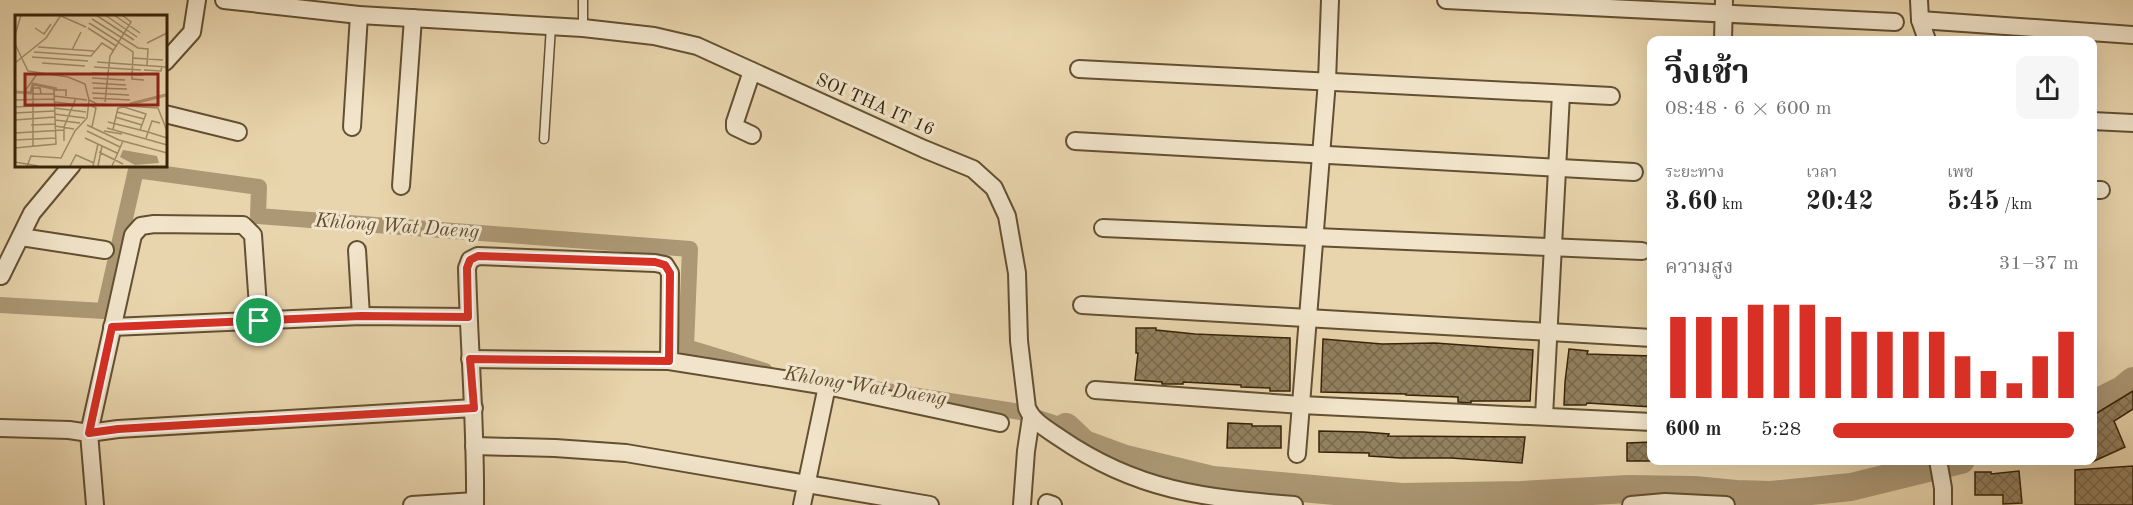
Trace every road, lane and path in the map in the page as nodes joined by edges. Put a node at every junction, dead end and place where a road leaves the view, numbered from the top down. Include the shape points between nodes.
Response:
1 (197, 0) edge
2 (224, 0) edge
3 (583, 0) edge
4 (1330, 0) edge
5 (1446, 0) edge
6 (1919, 0) edge
7 (1724, 7) edge
8 (359, 15) junction
9 (413, 18) junction
10 (1920, 20) junction
11 (1895, 22) dead end
12 (551, 26) junction
13 (583, 28) junction
14 (2133, 35) edge
15 (1723, 36) edge
16 (1926, 36) edge
17 (166, 61) edge
18 (1079, 69) dead end
19 (753, 71) junction
20 (1327, 81) junction
21 (1561, 94) junction
22 (1611, 96) dead end
23 (166, 114) edge
24 (2097, 121) edge
25 (2133, 123) edge
26 (351, 127) dead end
27 (238, 132) dead end
28 (752, 135) dead end
29 (544, 139) dead end
30 (1075, 141) dead end
31 (1321, 154) junction
32 (71, 166) edge
33 (1557, 168) junction
34 (1634, 172) dead end
35 (401, 186) dead end
36 (1103, 228) dead end
37 (21, 237) junction
38 (1314, 237) junction
39 (1553, 247) junction
40 (105, 250) dead end
41 (357, 250) dead end
42 (1642, 251) dead end
43 (2, 276) dead end
44 (1082, 305) dead end
45 (361, 316) junction
46 (468, 317) junction
47 (1308, 320) junction
48 (259, 321) junction
49 (112, 327) junction
50 (1549, 333) junction
51 (1647, 338) edge
52 (470, 359) junction
53 (669, 361) junction
54 (827, 386) junction
55 (1095, 390) dead end
56 (1301, 405) junction
57 (474, 408) junction
58 (1545, 416) junction
59 (1031, 418) junction
60 (1647, 422) edge
61 (1000, 423) dead end
62 (0, 429) edge
63 (89, 433) junction
64 (474, 446) junction
65 (1297, 454) dead end
66 (1939, 465) edge
67 (807, 484) junction
68 (475, 503) edge
69 (95, 505) edge
70 (411, 505) edge
71 (802, 505) edge
72 (930, 505) edge
73 (1022, 505) edge
74 (1294, 505) edge
75 (1631, 505) edge
76 (1726, 505) edge
77 (1943, 505) edge

1 - 17 street via 192,32
2 - 8 street, SOI THA IT 16
3 - 13 lane
4 - 20 street
5 - 7 street
6 - 10 street
7 - 11 street
7 - 15 street
8 - 9 street, SOI THA IT 16
8 - 26 street
9 - 12 street, SOI THA IT 16
9 - 35 street
10 - 14 street
10 - 16 street
12 - 13 street, SOI THA IT 16
12 - 29 lane
13 - 19 street, SOI THA IT 16 via 654,36 697,46
18 - 20 street
19 - 28 street via 735,122 735,127
19 - 59 street, SOI THA IT 16 via 973,168 994,188 1007,216 1015,261 1019,341
20 - 21 street
20 - 31 street
21 - 22 street
21 - 33 street
23 - 27 street
24 - 25 street
30 - 31 street
31 - 33 street
31 - 38 street
32 - 37 street via 32,213
33 - 34 street
33 - 39 street
36 - 38 street
37 - 40 street
37 - 43 street
38 - 39 street
38 - 47 street
39 - 42 street
39 - 50 street
41 - 45 street
44 - 47 street
45 - 46 street
45 - 48 street
46 - 52 street
46 - 53 street via 467,268 470,260 478,256 655,262 665,265 670,273
47 - 50 street
47 - 56 street
48 - 49 street
48 - 49 street via 253,235 243,225 154,224 141,226 134,235
49 - 63 street
50 - 51 street
50 - 58 street
52 - 53 street
52 - 57 street
53 - 54 street
54 - 61 street
54 - 67 street
55 - 56 street
56 - 58 street
56 - 65 street
57 - 63 street
57 - 64 street
58 - 60 street
59 - 73 street
59 - 74 street via 1116,471 1157,486 1208,497
62 - 63 street
63 - 69 street
64 - 67 street via 626,453
64 - 68 street
66 - 77 street
67 - 71 street
67 - 72 street
68 - 70 street
75 - 76 street

